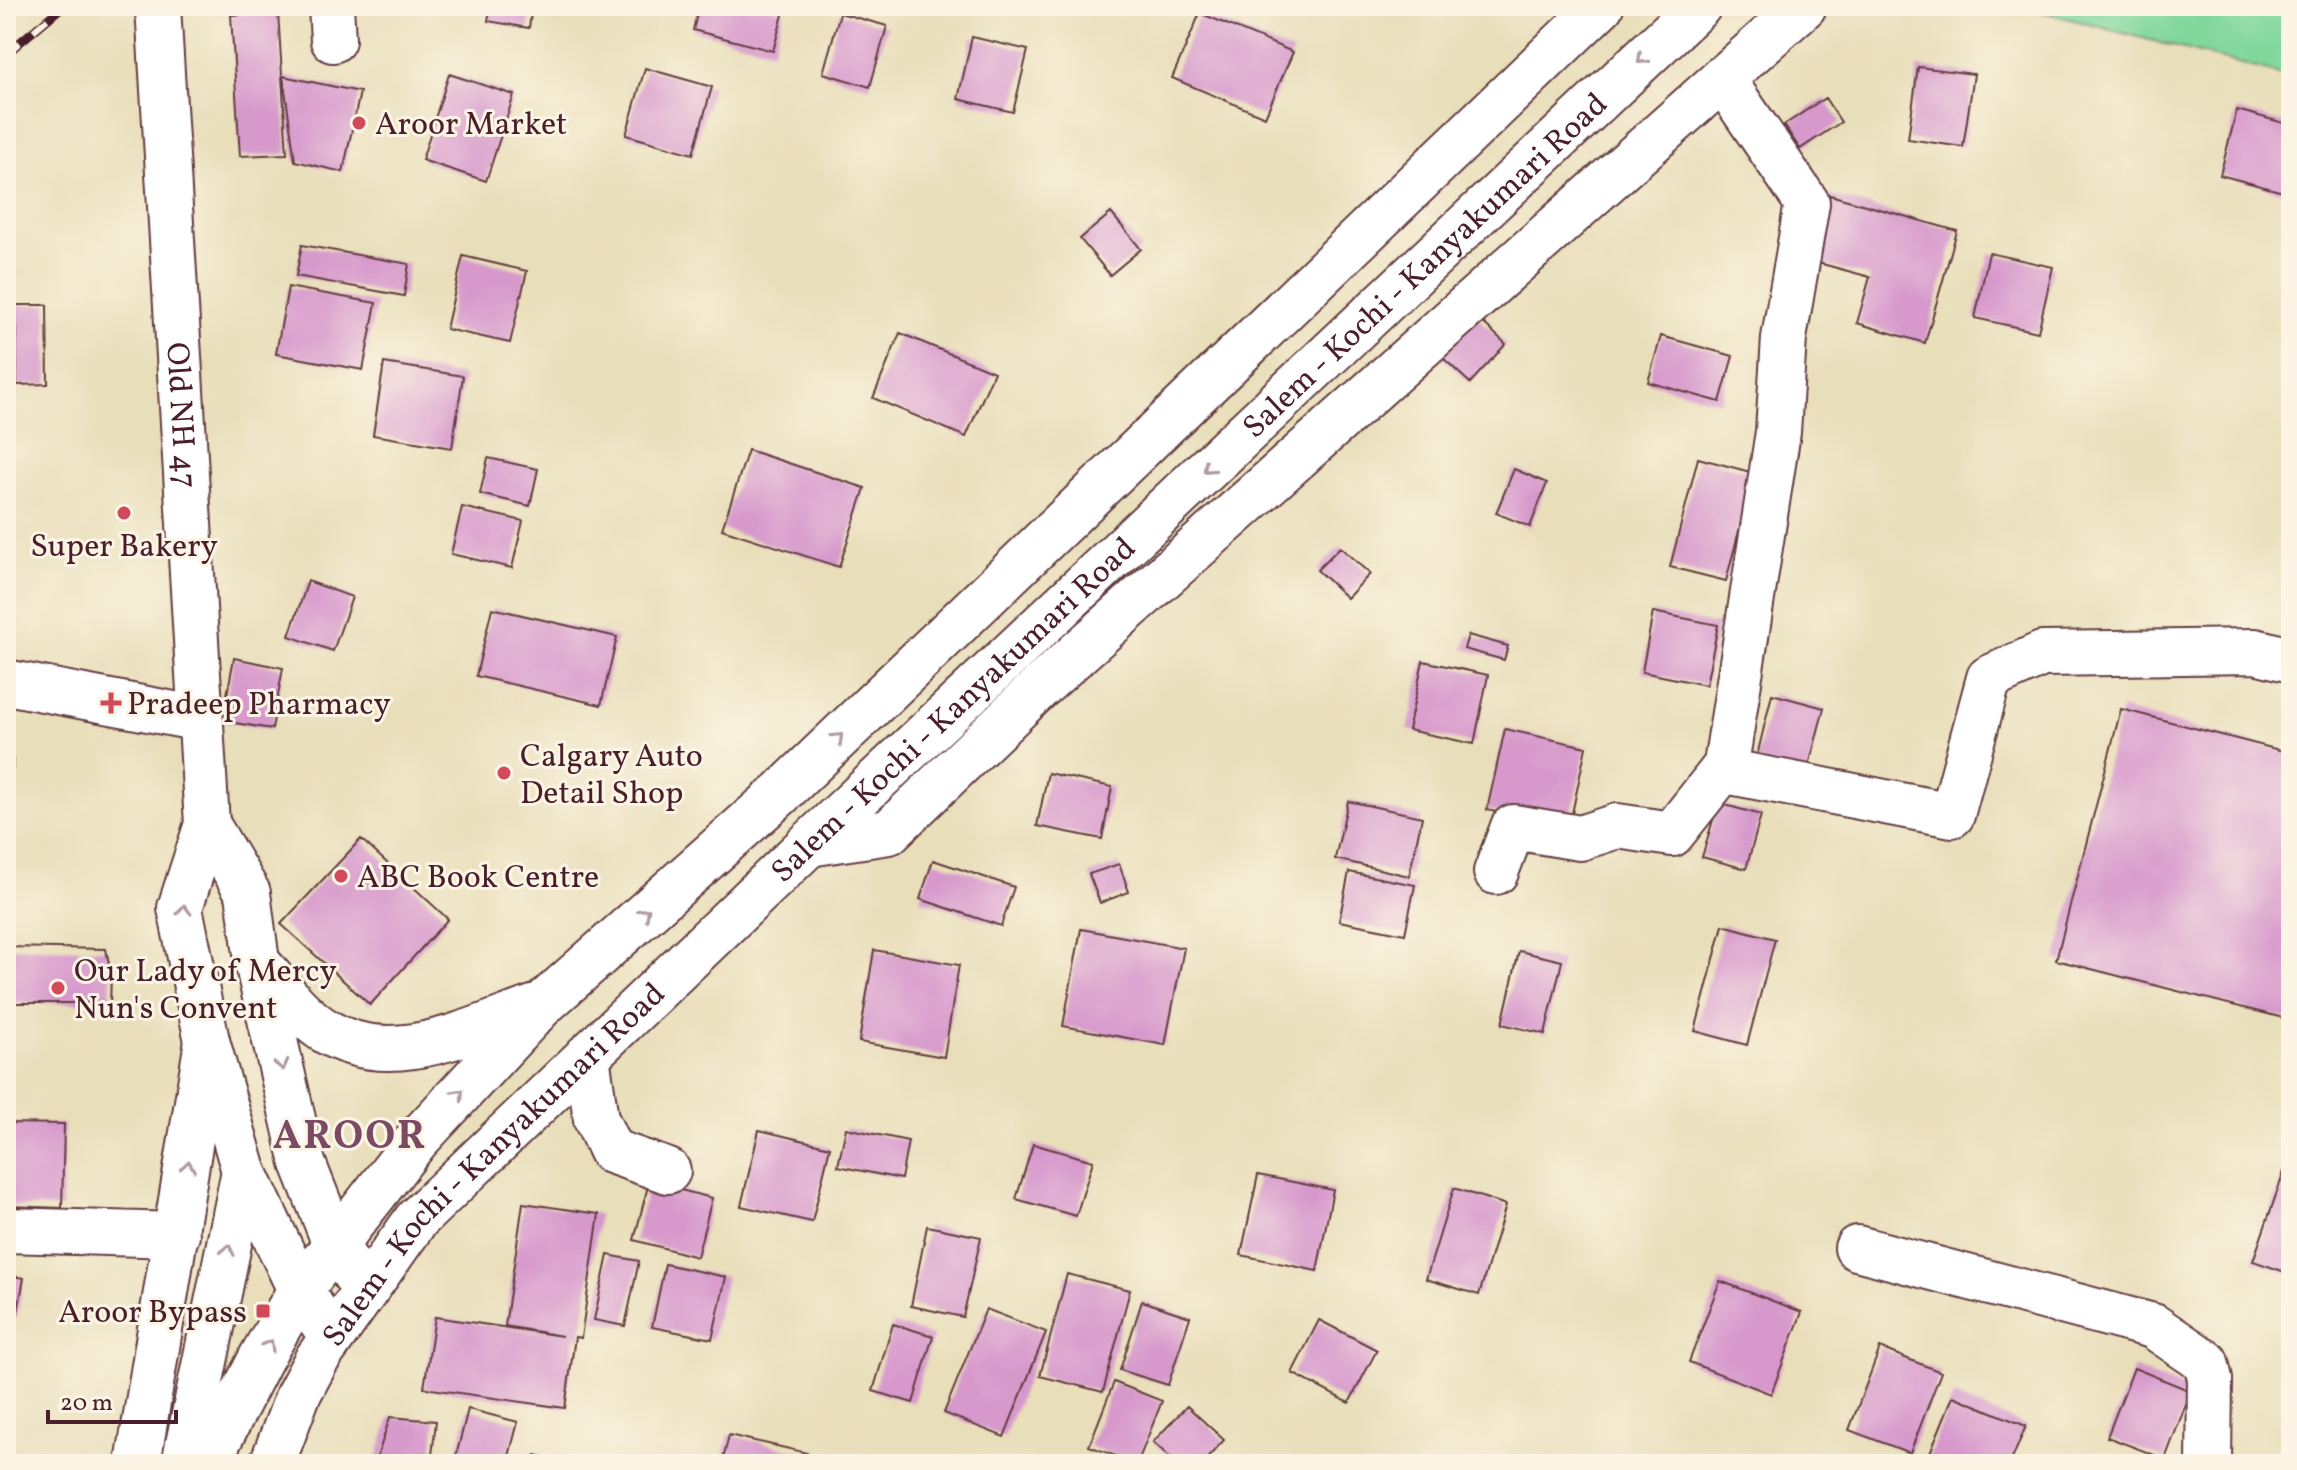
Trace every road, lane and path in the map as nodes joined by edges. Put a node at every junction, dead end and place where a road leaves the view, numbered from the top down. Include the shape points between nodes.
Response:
1 (158, 6) edge
2 (1601, 6) edge
3 (1699, 6) edge
4 (1804, 6) edge
5 (1722, 78) junction
6 (2291, 660) edge
7 (6, 682) edge
8 (200, 719) junction
9 (1725, 767) junction
10 (207, 824) junction
11 (809, 844) junction
12 (1496, 872) dead end
13 (257, 962) junction
14 (542, 1005) junction
15 (207, 1041) junction
16 (587, 1056) junction
17 (244, 1171) junction
18 (668, 1171) dead end
19 (6, 1230) edge
20 (177, 1235) junction
21 (335, 1244) junction
22 (1857, 1248) dead end
23 (300, 1290) junction
24 (365, 1291) junction
25 (332, 1337) junction
26 (138, 1464) edge
27 (184, 1464) edge
28 (207, 1464) edge
29 (272, 1464) edge
30 (2209, 1464) edge

1 - 8 main road, Old NH 47
14 -> 2 main road, Salem - Kochi - Kanyakumari Road via 781,793
3 -> 11 main road, Salem - Kochi - Kanyakumari Road
4 - 5 main road
5 - 9 main road via 1807,203 1784,338 1778,432
5 - 11 main road via 1040,687 889,832
6 - 9 main road via 2255,651 2042,654 1989,678 1952,815
7 - 8 main road
8 - 10 main road, Old NH 47
9 - 12 main road via 1672,834 1617,826 1580,838 1513,827
10 - 13 main road via 248,893
15 -> 10 main road via 180,908
11 - 16 main road, Salem - Kochi - Kanyakumari Road
13 - 14 main road via 320,1027 376,1048 430,1044
13 -> 21 main road via 303,1163
21 -> 14 main road, Salem - Kochi - Kanyakumari Road via 416,1141
15 - 17 main road
20 -> 15 main road
16 - 18 main road via 596,1119 611,1151
16 - 24 main road, Salem - Kochi - Kanyakumari Road via 416,1220
17 - 23 main road
27 -> 17 main road
19 - 20 main road
20 - 26 main road
21 - 23 main road, Salem - Kochi - Kanyakumari Road
21 - 24 main road
22 - 30 main road via 2153,1326 2206,1362
23 - 25 main road
28 -> 23 main road, Salem - Kochi - Kanyakumari Road
24 - 25 main road, Salem - Kochi - Kanyakumari Road
25 - 29 main road, Salem - Kochi - Kanyakumari Road via 298,1395

